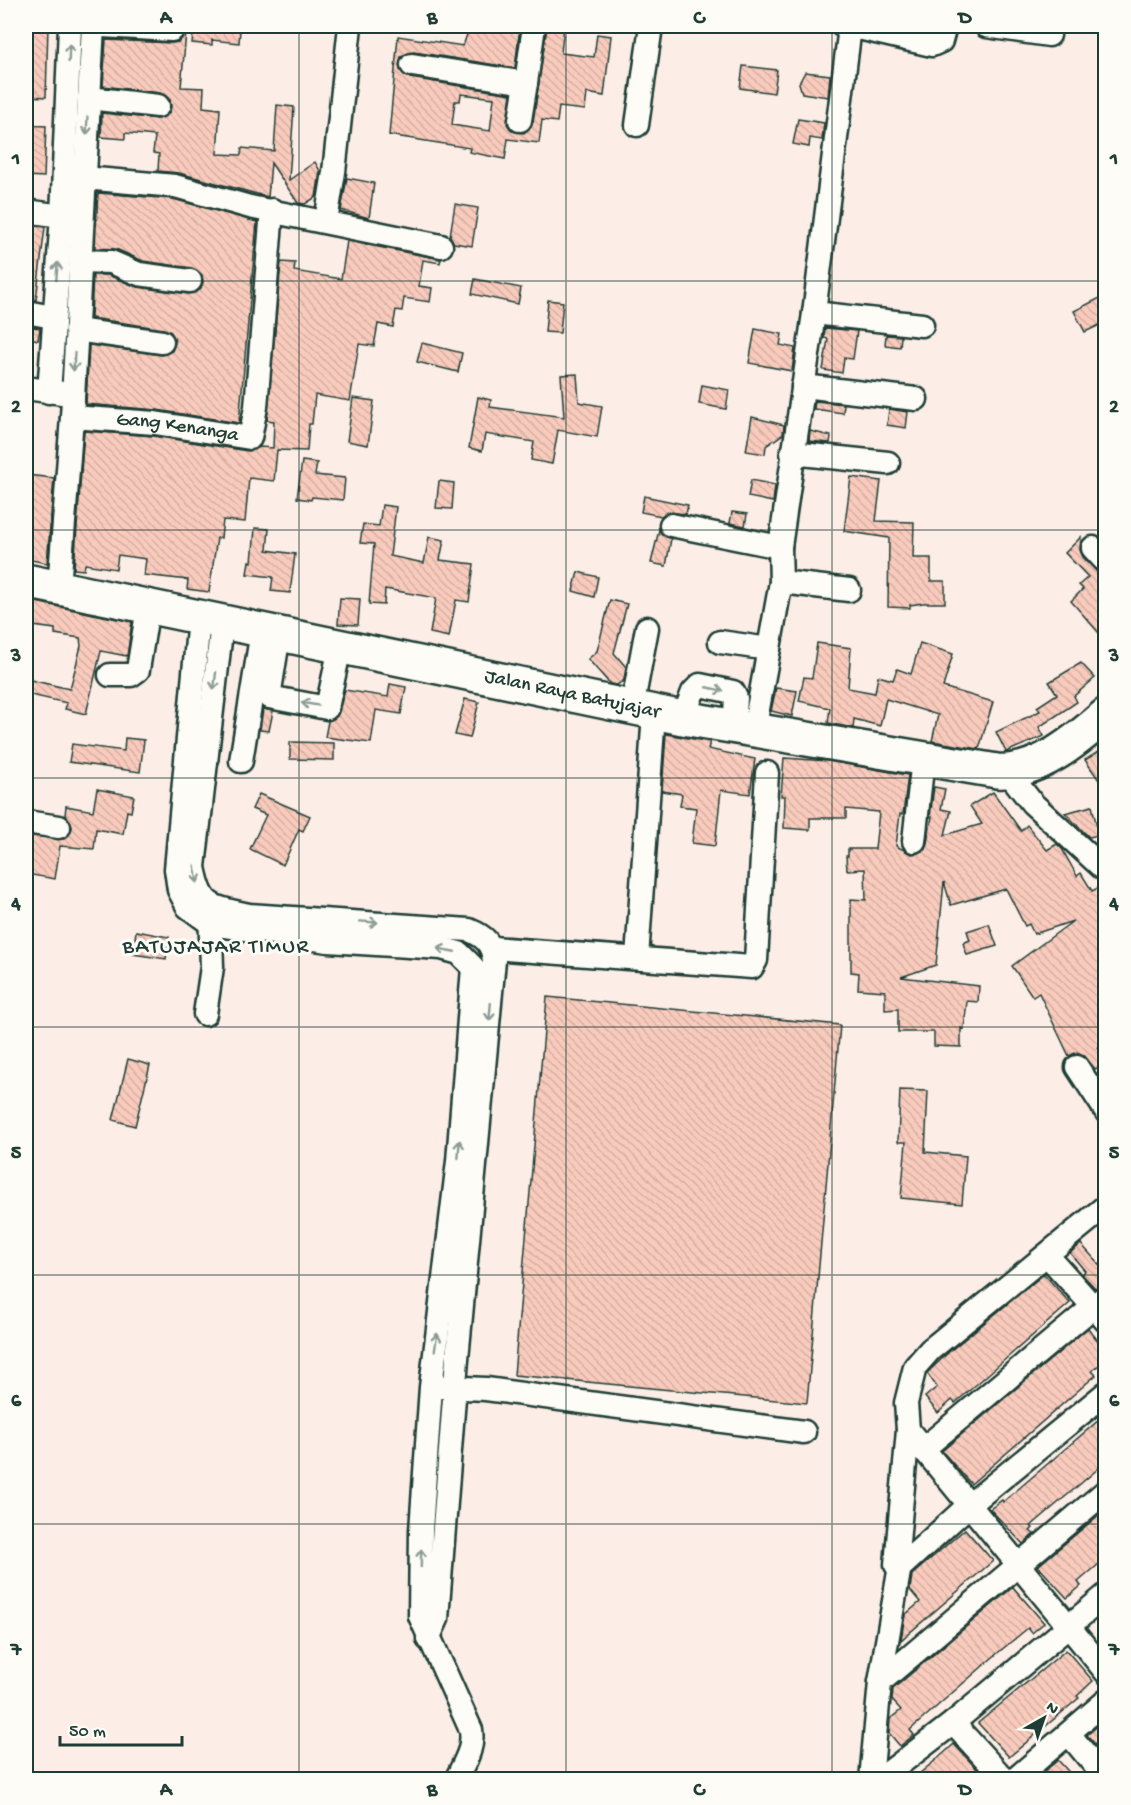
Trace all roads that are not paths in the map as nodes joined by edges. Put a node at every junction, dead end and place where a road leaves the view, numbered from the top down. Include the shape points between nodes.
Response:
1 (70, 26) edge
2 (93, 26) edge
3 (102, 26) edge
4 (350, 26) edge
5 (534, 26) edge
6 (651, 26) edge
7 (848, 26) edge
8 (945, 26) edge
9 (986, 26) edge
10 (172, 30) dead end
11 (1049, 35) dead end
12 (412, 65) dead end
13 (526, 83) junction
14 (89, 98) junction
15 (158, 106) dead end
16 (520, 120) dead end
17 (637, 125) dead end
18 (84, 178) junction
19 (272, 210) junction
20 (26, 211) edge
21 (62, 216) junction
22 (326, 221) junction
23 (441, 246) dead end
24 (80, 261) junction
25 (190, 281) dead end
26 (26, 312) edge
27 (814, 313) junction
28 (53, 317) junction
29 (922, 325) dead end
30 (76, 330) junction
31 (162, 342) dead end
32 (802, 386) junction
33 (26, 388) edge
34 (48, 392) junction
35 (73, 393) junction
36 (916, 399) dead end
37 (72, 417) junction
38 (792, 453) junction
39 (888, 463) dead end
40 (671, 525) dead end
41 (780, 547) junction
42 (26, 581) edge
43 (781, 582) junction
44 (59, 588) junction
45 (849, 590) dead end
46 (148, 607) junction
47 (210, 620) junction
48 (647, 628) dead end
49 (270, 633) junction
50 (720, 642) dead end
51 (340, 647) junction
52 (769, 649) junction
53 (110, 675) dead end
54 (656, 713) junction
55 (1106, 715) edge
56 (744, 729) junction
57 (241, 761) dead end
58 (934, 761) junction
59 (1002, 772) junction
60 (767, 773) dead end
61 (26, 822) edge
62 (59, 827) dead end
63 (914, 841) dead end
64 (1106, 871) edge
65 (210, 913) junction
66 (492, 948) junction
67 (637, 958) junction
68 (205, 1014) dead end
69 (1077, 1067) dead end
70 (1105, 1107) edge
71 (1106, 1206) edge
72 (1047, 1256) junction
73 (1101, 1308) edge
74 (431, 1387) junction
75 (456, 1388) junction
76 (1106, 1393) edge
77 (908, 1430) junction
78 (804, 1432) dead end
79 (922, 1450) junction
80 (1106, 1491) edge
81 (968, 1506) junction
82 (1020, 1564) junction
83 (900, 1566) junction
84 (1106, 1595) edge
85 (1070, 1626) junction
86 (428, 1639) junction
87 (1106, 1672) edge
88 (880, 1682) junction
89 (1106, 1701) edge
90 (953, 1723) junction
91 (1069, 1734) junction
92 (456, 1779) edge
93 (870, 1779) edge
94 (879, 1779) edge
95 (1005, 1779) edge
96 (1014, 1779) edge
97 (1106, 1779) edge

21 -> 1 street
2 - 14 street
3 - 10 street
4 - 22 street
5 - 13 street
6 - 17 street
7 - 8 street via 932,45 941,41
7 - 27 street
9 - 11 street
12 - 13 street
13 - 16 street
14 - 15 street
14 -> 18 street
18 - 19 street via 175,186
18 - 24 street
19 - 22 street
19 - 37 street, Gang Kenanga via 252,436 248,440 200,429
20 - 21 street
28 -> 21 street
22 - 23 street
24 - 25 street via 111,262 139,274
24 - 30 street
26 - 28 street
27 - 29 street
27 - 32 street
28 - 34 street
30 - 31 street
30 -> 35 street
32 - 36 street
32 - 38 street
33 - 34 street
34 - 35 street
35 - 37 street
37 - 44 street
38 - 39 street
38 - 41 street
40 - 41 street
41 - 43 street
42 - 44 highway, Jalan Raya Batujajar
43 - 45 street
43 - 52 street
44 - 46 highway, Jalan Raya Batujajar
46 - 47 highway, Jalan Raya Batujajar
46 - 53 street via 138,670 131,675
47 - 49 highway, Jalan Raya Batujajar
47 - 65 street via 176,869 179,890 188,907
48 - 54 street
49 - 51 highway, Jalan Raya Batujajar
51 -> 49 street via 327,708 269,697
49 - 57 street
50 - 52 street
51 - 54 highway, Jalan Raya Batujajar
52 - 56 street
54 - 56 highway, Jalan Raya Batujajar
54 - 67 street
55 - 59 highway, Jalan Raya Batujajar via 1038,763
56 - 58 highway, Jalan Raya Batujajar
58 - 59 highway, Jalan Raya Batujajar
58 - 63 street
59 - 64 street
60 - 67 street via 756,960 752,967
61 - 62 street
65 -> 66 street via 217,908 249,915 469,930
65 - 68 street via 212,967
74 -> 65 street via 458,1161 473,967 459,953 441,948 328,941
66 - 67 street
66 -> 75 street
69 - 70 street
71 - 72 street
72 - 73 street
72 - 77 street via 930,1350 915,1367 906,1403
73 - 79 street
74 - 75 street
86 -> 74 street via 420,1616 421,1530
75 - 78 street
75 - 86 street via 437,1619
76 - 81 street
77 - 79 street
77 - 83 street via 895,1562
79 - 81 street
80 - 82 street
81 - 82 street
81 - 83 street
82 - 85 street
82 - 88 street
83 - 88 street
84 - 85 street
85 - 87 street
85 - 90 street
86 - 92 street via 471,1730 471,1749
88 - 93 street
89 - 91 street
90 - 94 street
90 - 95 street
91 - 96 street
91 - 97 street

